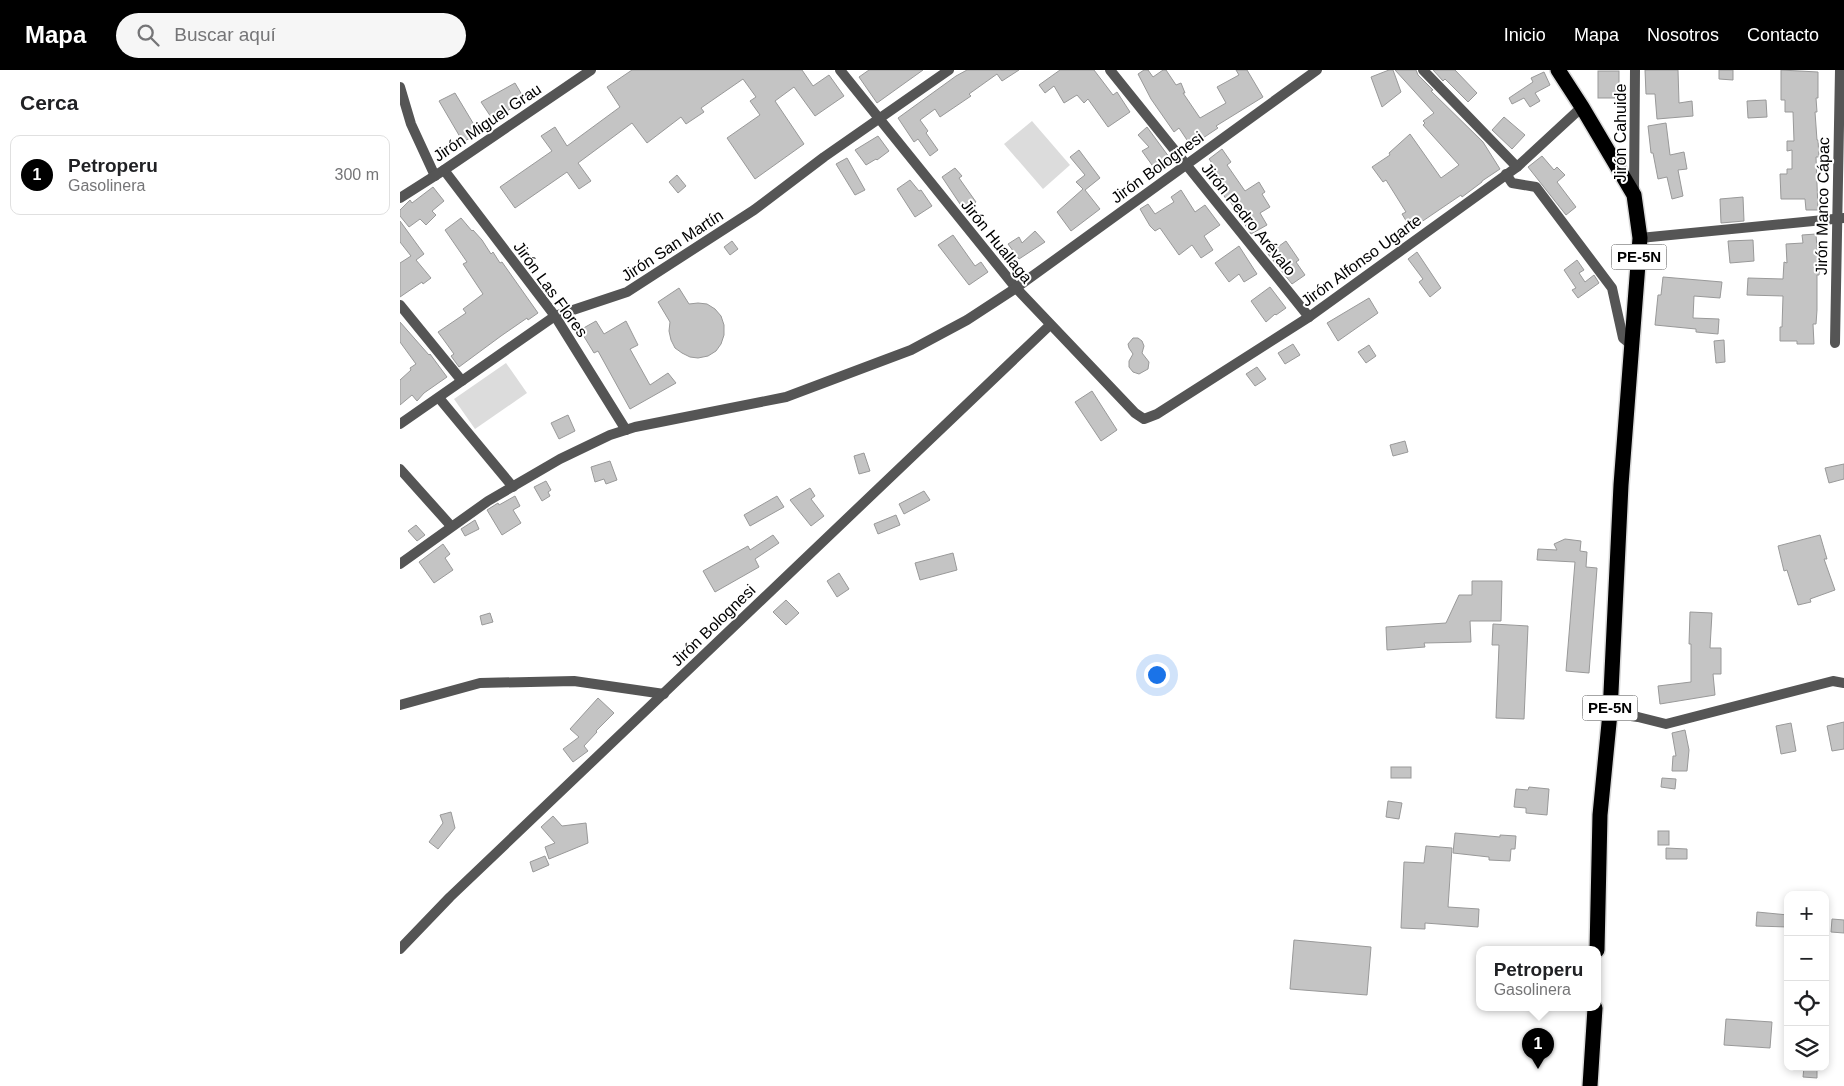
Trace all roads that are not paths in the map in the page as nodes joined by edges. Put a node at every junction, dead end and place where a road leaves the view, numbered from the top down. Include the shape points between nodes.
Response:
1 (590, 70) edge
2 (840, 70) edge
3 (949, 70) edge
4 (1110, 70) edge
5 (1317, 70) edge
6 (1423, 70) edge
7 (1558, 70) edge
8 (1635, 70) edge
9 (1841, 77) edge
10 (400, 87) edge
11 (1582, 107) junction
12 (879, 120) junction
13 (1186, 164) junction
14 (1517, 167) junction
15 (444, 170) junction
16 (1506, 174) junction
17 (435, 176) junction
18 (400, 196) edge
19 (1634, 196) junction
20 (1840, 218) edge
21 (1640, 238) junction
22 (1016, 288) junction
23 (400, 305) edge
24 (555, 316) junction
25 (1309, 317) junction
26 (1050, 324) junction
27 (1835, 343) dead end
28 (1633, 346) junction
29 (462, 381) junction
30 (439, 398) junction
31 (1144, 419) joint
32 (400, 424) edge
33 (626, 430) junction
34 (400, 469) edge
35 (513, 487) junction
36 (451, 526) junction
37 (400, 564) edge
38 (1844, 683) edge
39 (664, 694) junction
40 (400, 706) edge
41 (1610, 712) junction
42 (1596, 946) edge
43 (400, 949) edge
44 (1595, 1011) edge
45 (1590, 1086) edge

1 - 15 street, Jirón Miguel Grau
2 - 12 street, Jirón Huallaga
3 - 12 street, Jirón San Martín
4 - 13 street, Jirón Pedro Arévalo
5 - 13 street, Jirón Bolognesi
6 - 14 street
7 - 11 highway, PE-5N
8 - 19 street, Jirón Cahuide
9 - 20 street, Jirón Manco Cápac
10 - 17 street
11 - 14 street, Jirón Alfonso Ugarte
11 - 19 highway, PE-5N
12 - 22 street, Jirón Huallaga
12 - 24 street, Jirón San Martín via 754,210 627,292
13 - 22 street, Jirón Bolognesi
13 - 25 street, Jirón Pedro Arévalo
14 - 16 street, Jirón Alfonso Ugarte
15 - 17 street, Jirón Miguel Grau
15 - 24 street, Jirón Las Flores
16 - 25 street, Jirón Alfonso Ugarte
16 - 28 street via 1512,183 1536,187 1567,226 1612,288 1623,338
17 - 18 street, Jirón Miguel Grau
19 - 21 highway, PE-5N
20 - 21 street
20 - 27 street, Jirón Manco Cápac
21 - 28 highway, PE-5N
22 - 26 street, Jirón Huallaga
22 - 33 street, Jirón Bolognesi via 967,320 911,350 786,397
23 - 29 street
24 - 29 street, Jirón San Martín
24 - 33 street, Jirón Las Flores
25 - 31 street, Jirón Alfonso Ugarte via 1157,414
26 - 31 street, Jirón Huallaga
26 - 39 street, Jirón Bolognesi
28 - 41 highway, PE-5N via 1621,485
29 - 30 street, Jirón San Martín
30 - 32 street, Jirón San Martín
30 - 35 street
33 - 35 street, Jirón Bolognesi via 560,459
34 - 36 street
35 - 36 street, Jirón Bolognesi
36 - 37 street, Jirón Bolognesi
38 - 41 street via 1833,681 1666,724
39 - 40 street via 574,681 480,683
39 - 43 street, Jirón Bolognesi via 450,897
41 - 42 highway, PE-5N via 1600,815
44 - 45 highway

